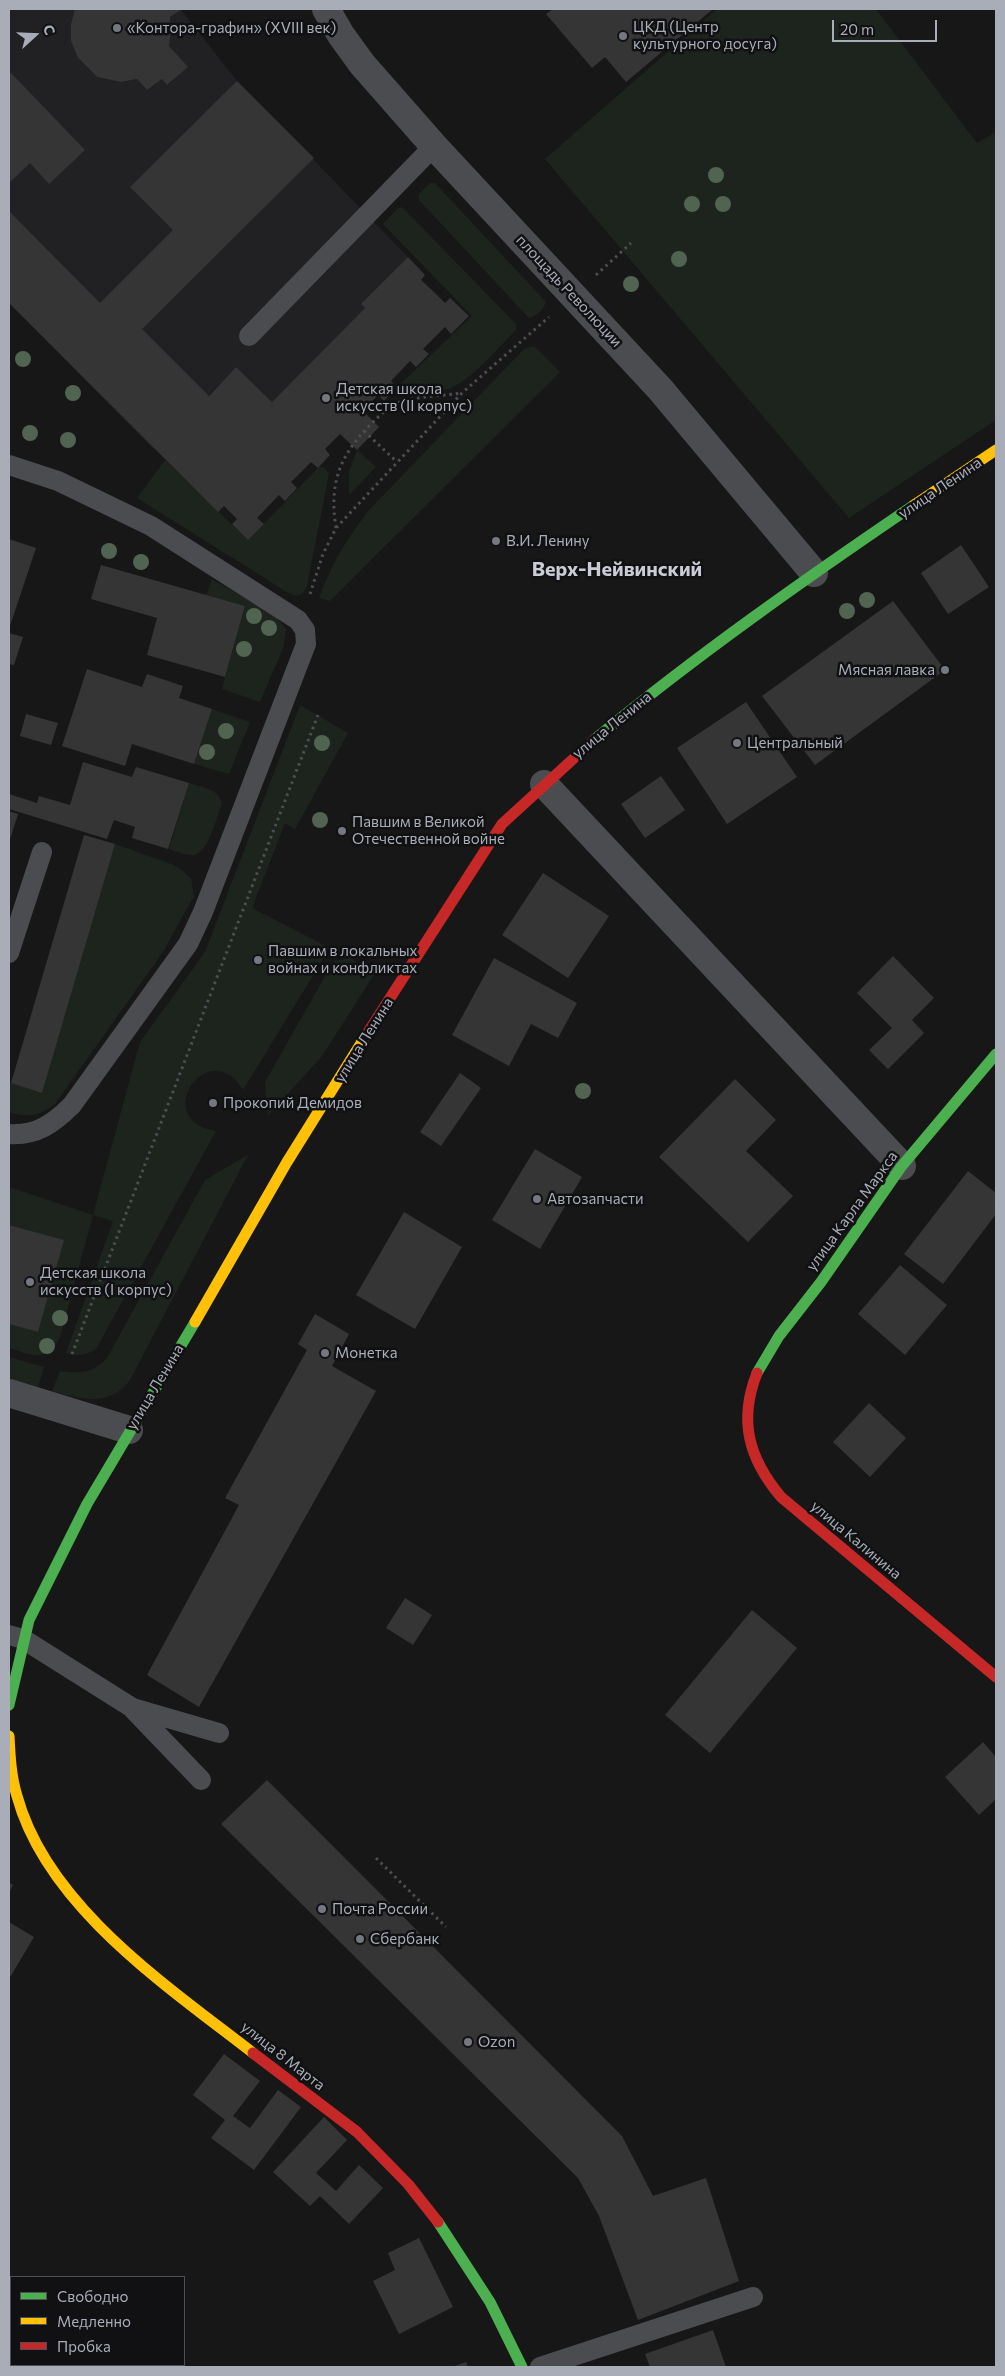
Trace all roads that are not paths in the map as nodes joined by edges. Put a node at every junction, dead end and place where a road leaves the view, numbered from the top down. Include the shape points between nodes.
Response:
1 (326, 9) edge
2 (434, 146) junction
3 (249, 336) dead end
4 (996, 450) edge
5 (9, 465) edge
6 (814, 572) junction
7 (544, 784) junction
8 (42, 852) dead end
9 (9, 953) edge
10 (996, 1054) edge
11 (9, 1134) edge
12 (902, 1166) junction
13 (9, 1393) edge
14 (750, 1397) joint
15 (129, 1430) junction
16 (16, 1637) edge
17 (996, 1677) edge
18 (9, 1706) edge
19 (131, 1707) junction
20 (219, 1732) dead end
21 (9, 1736) edge
22 (201, 1780) dead end
23 (11, 1784) edge
24 (753, 2296) dead end
25 (522, 2367) edge
26 (540, 2367) edge

1 - 2 street, площадь Революции via 362,64
2 - 3 lane
2 - 6 street, площадь Революции via 660,389
4 - 6 main road, улица Ленина
5 - 11 lane via 58,481 151,526 298,620 305,630 306,644 188,944 72,1105 41,1129 20,1135
6 - 7 main road, улица Ленина via 660,686
7 - 12 street
7 - 15 main road, улица Ленина via 502,824 462,884 287,1162
8 - 9 lane
10 - 12 main road, улица Карла Маркса
12 - 14 main road, улица Карла Маркса via 820,1283 776,1338 760,1366
13 - 15 street
14 - 17 main road, улица Калинина via 748,1427 752,1455 764,1478 781,1497
15 - 16 main road, улица Ленина via 45,1584 29,1620
16 - 18 main road, улица Ленина
16 - 19 lane
19 - 20 lane
19 - 22 lane
21 - 23 main road
23 - 25 main road, улица 8 Марта via 45,1858 89,1917 116,1943 356,2131 432,2212 471,2267
24 - 26 lane

